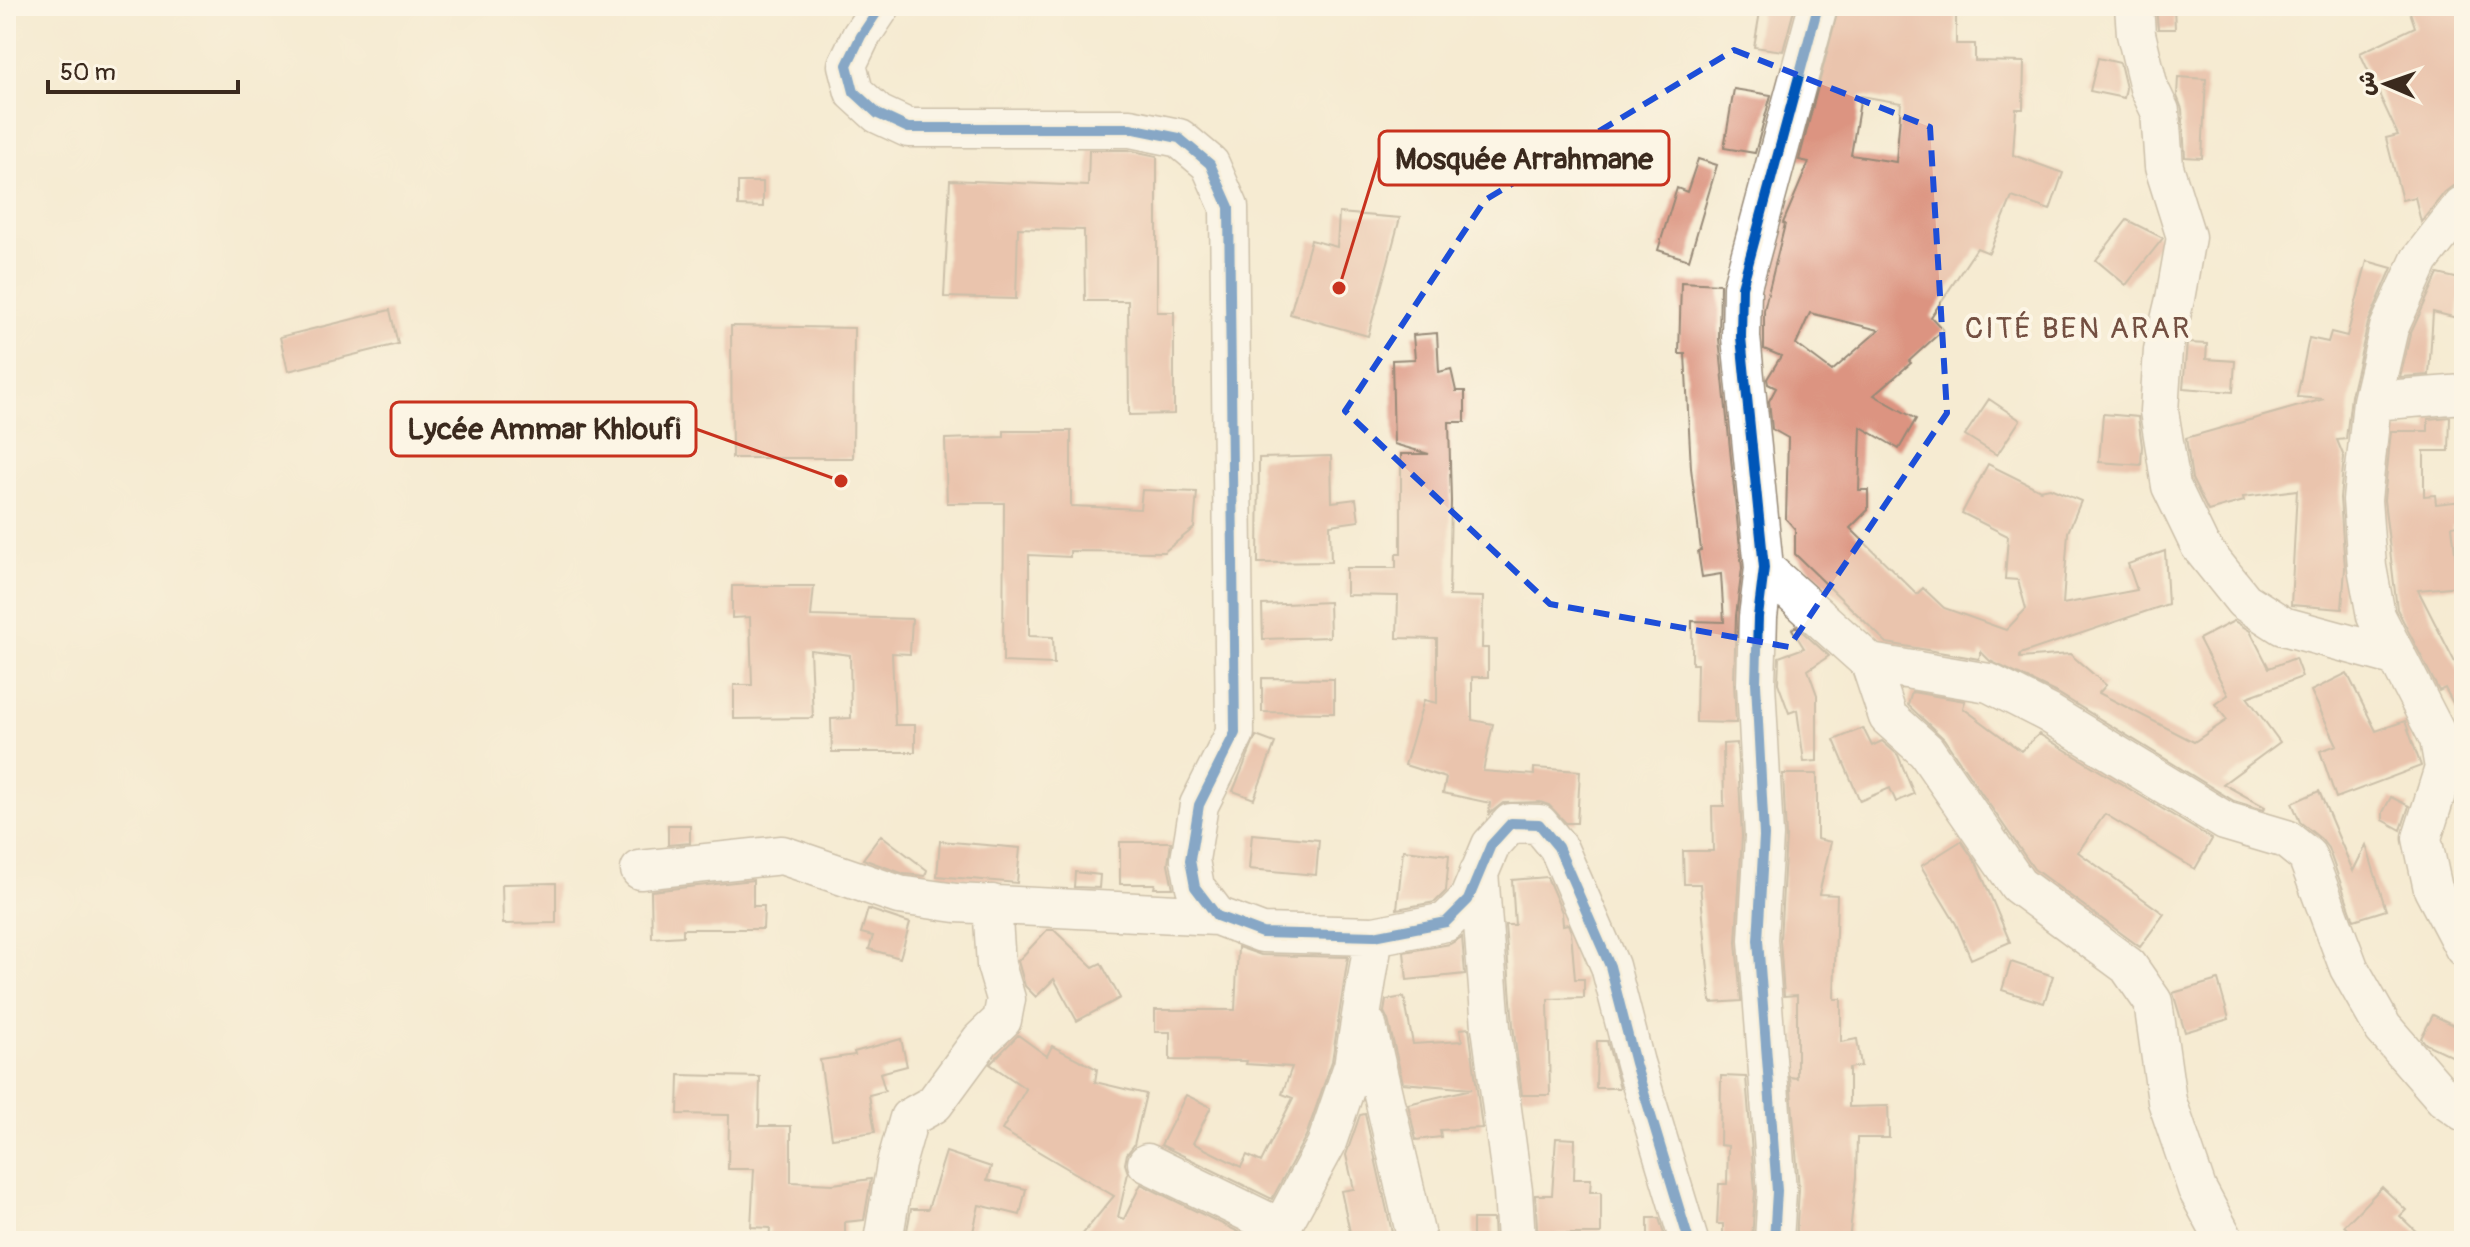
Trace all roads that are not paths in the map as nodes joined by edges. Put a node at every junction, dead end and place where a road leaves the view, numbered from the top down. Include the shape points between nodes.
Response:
1 (881, 6) edge
2 (1818, 6) edge
3 (2134, 6) edge
4 (2462, 206) edge
5 (2464, 394) edge
6 (2372, 401) junction
7 (1764, 568) junction
8 (2397, 657) junction
9 (1870, 663) junction
10 (640, 870) dead end
11 (1479, 872) junction
12 (992, 904) junction
13 (1217, 916) junction
14 (1374, 936) junction
15 (2464, 948) edge
16 (1363, 1007) junction
17 (2464, 1112) edge
18 (1147, 1163) dead end
19 (1278, 1235) edge
20 (883, 1241) edge
21 (1417, 1241) edge
22 (1516, 1241) edge
23 (1689, 1241) edge
24 (1774, 1241) edge
25 (2225, 1241) edge

1 - 13 street via 847,65 854,92 878,114 908,128 1130,128 1179,138 1210,164 1229,207 1235,733 1199,805 1190,860 1195,887
2 - 7 street via 1742,287 1741,337
3 - 8 street via 2142,61 2160,111 2164,167 2186,237 2162,365 2159,411 2171,486 2200,546 2244,601 2283,626
4 - 6 street via 2420,260 2389,328
5 - 6 street
6 - 8 street via 2362,500 2367,567 2376,616
7 - 9 street
7 - 24 street via 1756,683 1764,836 1758,940 1777,1191
8 - 15 street via 2439,739 2444,768 2422,838 2433,889
9 - 17 street via 1989,683 2225,821 2286,839 2307,856 2349,968 2383,1028 2444,1098
9 - 25 street via 1888,717 1926,751 2018,885 2128,966 2153,1002 2167,1101 2197,1189
10 - 12 street via 782,855 899,895
11 - 14 street via 1468,900 1446,922
11 - 22 street
11 - 23 street via 1491,845 1511,823 1539,824 1558,847 1610,966
12 - 13 street
12 - 20 street via 996,965 1006,999 1002,1020 934,1104 909,1118
13 - 14 street via 1262,933
14 - 16 street
16 - 19 street via 1353,1066 1326,1145
16 - 21 street
18 - 19 street

